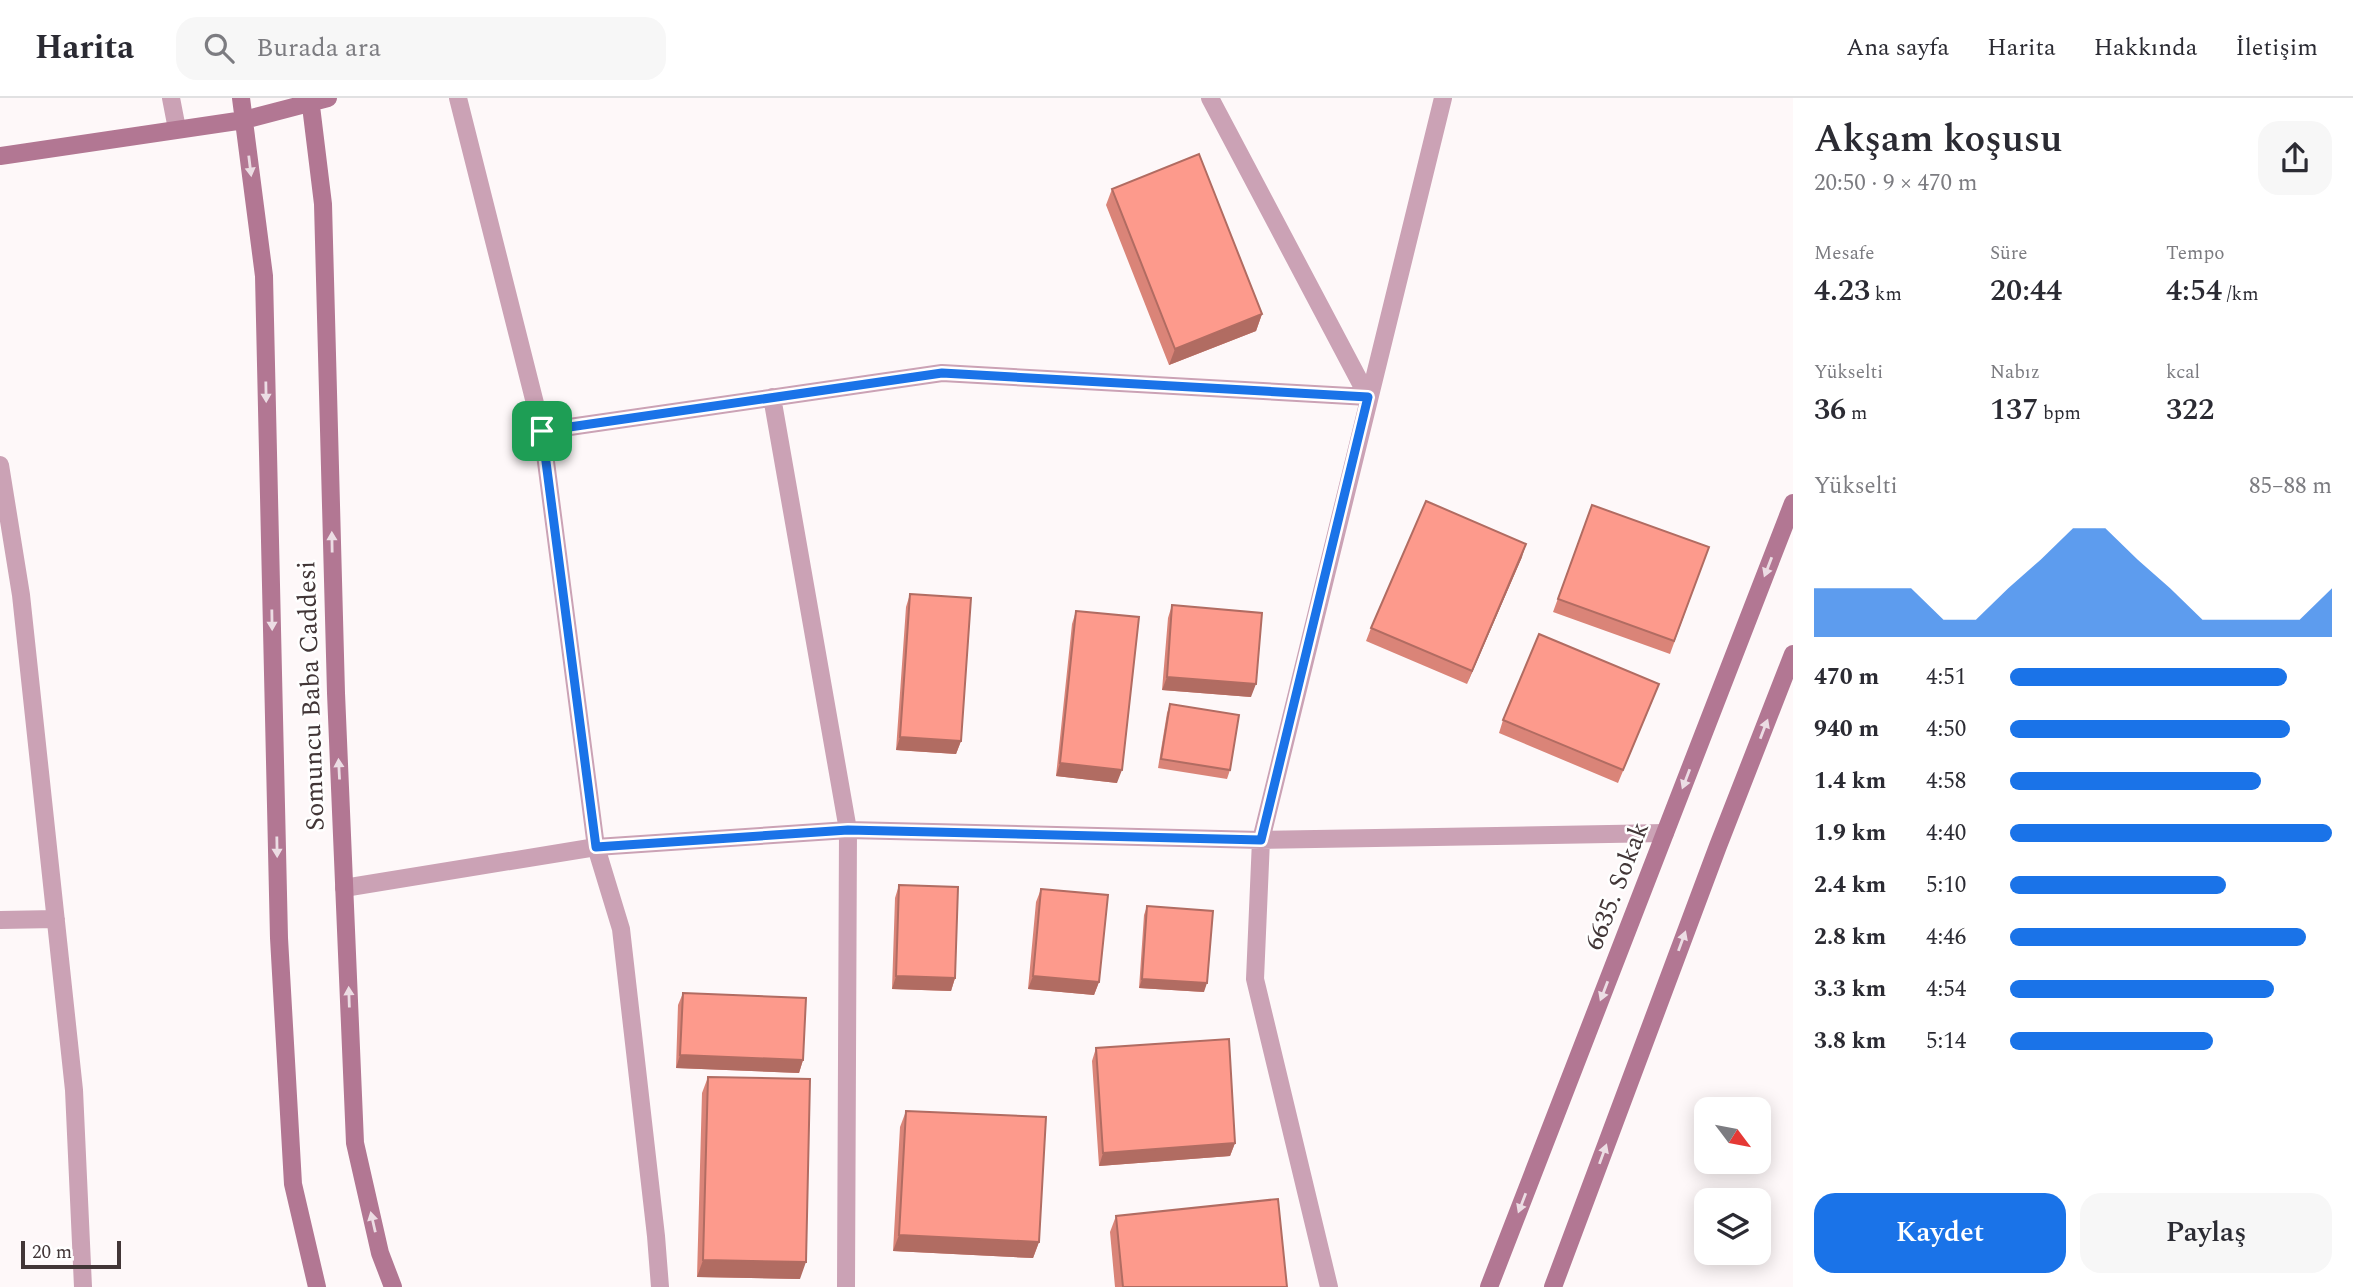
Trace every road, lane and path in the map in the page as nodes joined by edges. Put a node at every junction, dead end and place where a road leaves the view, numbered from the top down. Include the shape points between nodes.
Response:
1 (171, 98) edge
2 (241, 98) edge
3 (458, 98) edge
4 (1210, 98) edge
5 (1443, 98) edge
6 (316, 100) edge
7 (244, 120) junction
8 (177, 129) junction
9 (0, 156) edge
10 (772, 397) junction
11 (1368, 397) junction
12 (542, 431) junction
13 (0, 465) edge
14 (1793, 503) edge
15 (1793, 654) edge
16 (848, 830) junction
17 (1665, 833) junction
18 (1261, 840) junction
19 (596, 847) junction
20 (344, 888) junction
21 (0, 919) edge
22 (56, 919) junction
23 (83, 1287) edge
24 (317, 1287) edge
25 (393, 1287) edge
26 (660, 1287) edge
27 (846, 1287) edge
28 (1329, 1287) edge
29 (1489, 1287) edge
30 (1553, 1287) edge

1 - 8 street
2 - 7 main road, Somuncu Baba Caddesi
3 - 12 street
4 - 11 street
5 - 11 street
6 - 7 main road
20 -> 6 main road, Somuncu Baba Caddesi
7 - 8 main road
7 -> 24 main road, Somuncu Baba Caddesi via 264,276 279,938 292,1170
8 - 9 main road
10 - 11 street via 942,373
10 - 12 street
10 - 16 street
11 - 18 street
12 - 19 street
13 - 22 street via 21,595
14 -> 17 main road, 6635. Sokak
30 -> 15 main road
16 - 18 street
16 - 19 street
16 - 27 street
17 - 18 street
17 -> 29 main road, 6635. Sokak
18 - 28 street via 1255,979
19 - 20 street
19 - 26 street via 621,929
25 -> 20 main road, Somuncu Baba Caddesi via 380,1253 355,1143
21 - 22 street
22 - 23 street via 74,1090

